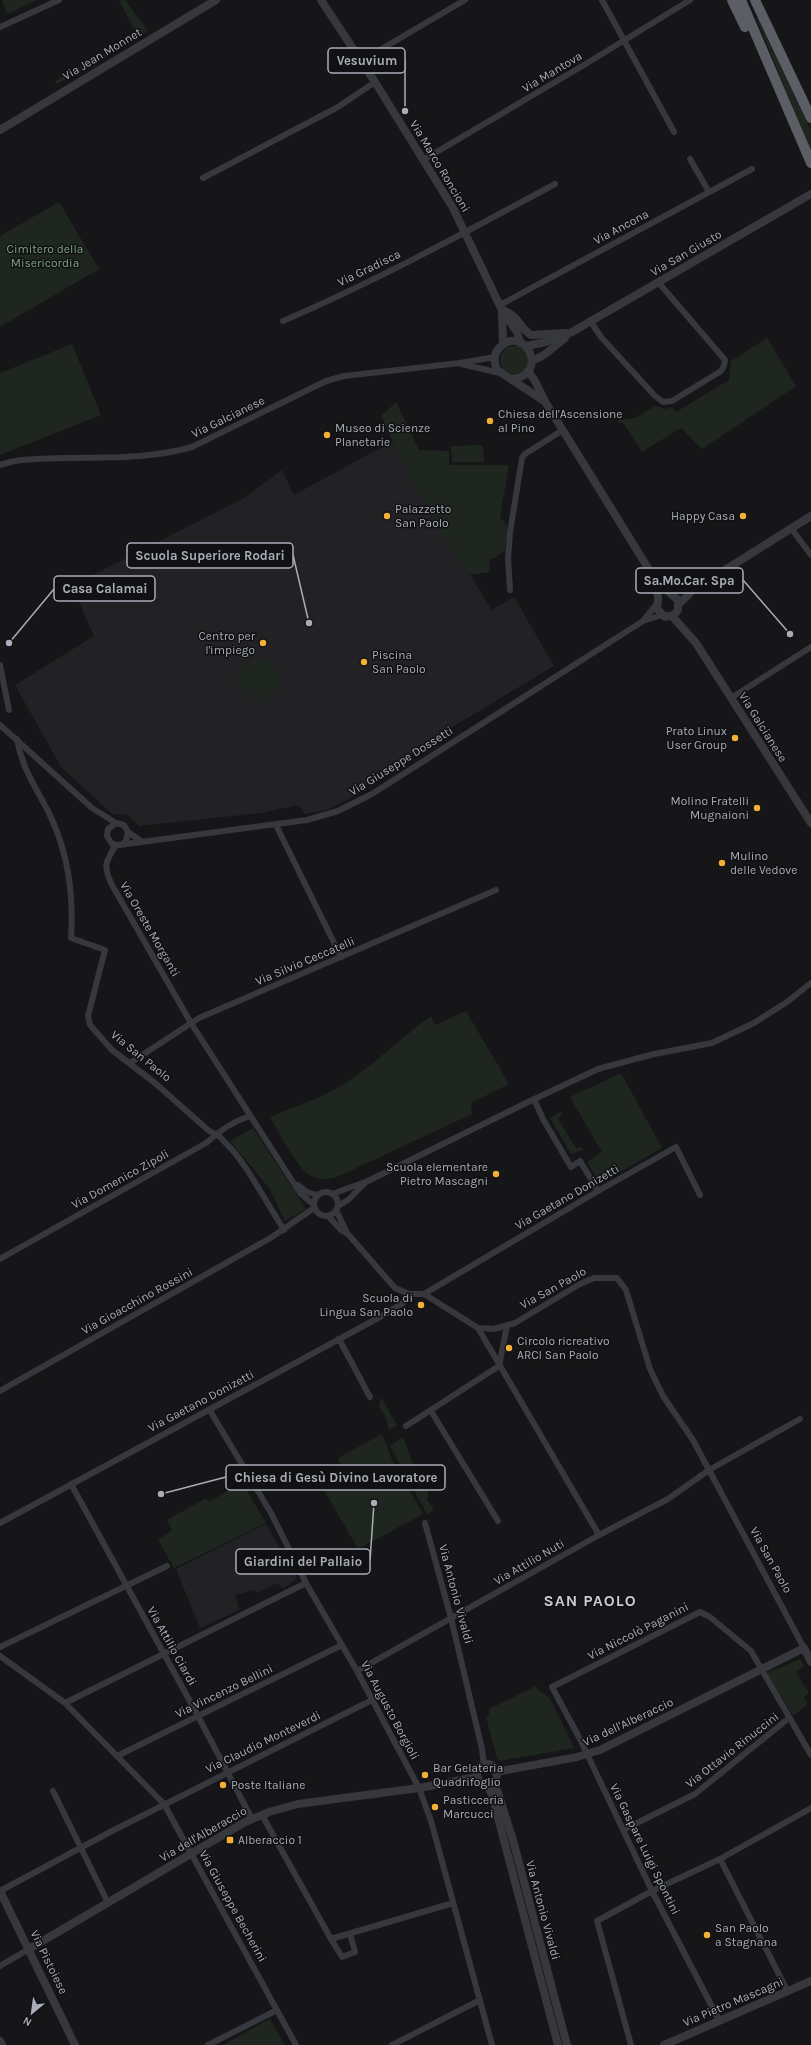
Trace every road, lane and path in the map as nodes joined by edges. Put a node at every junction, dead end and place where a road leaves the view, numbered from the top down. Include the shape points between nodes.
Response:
1 (59, 0) edge
2 (216, 0) edge
3 (321, 0) edge
4 (465, 0) edge
5 (602, 0) edge
6 (690, 0) edge
7 (732, 0) edge
8 (741, 0) edge
9 (757, 0) edge
10 (0, 27) edge
11 (625, 40) junction
12 (361, 61) junction
13 (770, 68) junction
14 (375, 82) junction
15 (811, 118) edge
16 (0, 130) edge
17 (674, 132) dead end
18 (690, 159) dead end
19 (423, 160) junction
20 (811, 163) edge
21 (752, 169) dead end
22 (203, 178) dead end
23 (555, 184) dead end
24 (709, 192) junction
25 (808, 196) edge
26 (465, 232) junction
27 (658, 282) junction
28 (501, 308) junction
29 (283, 321) dead end
30 (591, 322) junction
31 (572, 332) junction
32 (502, 344) junction
33 (523, 344) junction
34 (495, 357) junction
35 (532, 361) junction
36 (460, 363) junction
37 (528, 371) junction
38 (500, 374) junction
39 (511, 379) junction
40 (546, 403) junction
41 (563, 430) junction
42 (0, 466) edge
43 (811, 516) edge
44 (791, 528) junction
45 (811, 555) edge
46 (656, 581) junction
47 (510, 590) dead end
48 (693, 590) junction
49 (671, 595) junction
50 (657, 602) junction
51 (679, 607) junction
52 (662, 615) junction
53 (672, 616) junction
54 (643, 621) junction
55 (696, 643) junction
56 (811, 647) edge
57 (0, 665) edge
58 (730, 698) junction
59 (9, 710) dead end
60 (0, 725) edge
61 (17, 739) junction
62 (92, 808) junction
63 (811, 823) edge
64 (116, 824) junction
65 (276, 824) junction
66 (108, 829) junction
67 (128, 832) junction
68 (141, 841) junction
69 (119, 845) junction
70 (496, 890) dead end
71 (341, 957) junction
72 (811, 983) edge
73 (191, 1023) junction
74 (130, 1063) junction
75 (534, 1099) junction
76 (250, 1116) junction
77 (216, 1134) junction
78 (368, 1181) junction
79 (294, 1182) junction
80 (598, 1191) junction
81 (332, 1194) junction
82 (317, 1195) junction
83 (700, 1195) dead end
84 (314, 1207) junction
85 (337, 1208) junction
86 (328, 1216) junction
87 (284, 1230) junction
88 (347, 1232) junction
89 (0, 1259) edge
90 (409, 1294) junction
91 (424, 1294) junction
92 (507, 1326) junction
93 (478, 1328) junction
94 (339, 1339) junction
95 (499, 1366) junction
96 (0, 1391) edge
97 (370, 1397) dead end
98 (209, 1409) junction
99 (431, 1411) junction
100 (800, 1420) dead end
101 (406, 1426) dead end
102 (709, 1470) junction
103 (71, 1484) junction
104 (498, 1521) dead end
105 (0, 1523) edge
106 (425, 1523) dead end
107 (599, 1535) junction
108 (167, 1566) dead end
109 (306, 1583) junction
110 (127, 1587) junction
111 (451, 1618) junction
112 (342, 1645) junction
113 (0, 1647) edge
114 (804, 1648) junction
115 (164, 1655) junction
116 (0, 1656) edge
117 (811, 1662) edge
118 (763, 1669) junction
119 (358, 1671) junction
120 (552, 1687) joint
121 (372, 1700) junction
122 (65, 1703) junction
123 (198, 1716) junction
124 (789, 1718) junction
125 (587, 1755) junction
126 (811, 1755) edge
127 (116, 1756) junction
128 (484, 1765) junction
129 (228, 1772) junction
130 (496, 1772) junction
131 (477, 1777) junction
132 (490, 1783) junction
133 (419, 1788) junction
134 (53, 1791) dead end
135 (164, 1804) junction
136 (811, 1808) edge
137 (262, 1815) junction
138 (252, 1819) junction
139 (623, 1830) junction
140 (82, 1847) junction
141 (191, 1854) junction
142 (720, 1859) junction
143 (0, 1891) edge
144 (652, 1891) junction
145 (108, 1903) junction
146 (453, 1903) junction
147 (350, 1934) junction
148 (331, 1939) junction
149 (29, 1949) junction
150 (0, 1966) edge
151 (811, 1981) edge
152 (788, 1992) junction
153 (480, 2000) junction
154 (277, 2010) junction
155 (720, 2020) junction
156 (0, 2041) edge
157 (2, 2045) edge
158 (75, 2045) edge
159 (208, 2045) edge
160 (296, 2045) edge
161 (395, 2045) edge
162 (492, 2045) edge
163 (558, 2045) edge
164 (567, 2045) edge
165 (631, 2045) edge
166 (664, 2045) edge

1 - 10 street
2 - 16 street, Via Jean Monnet
3 - 12 street, Via Marco Roncioni
4 - 12 street
5 - 11 street
6 - 11 street, Via Mantova
7 - 13 highway via 754,44
8 - 13 highway
9 - 15 highway
11 - 17 street
11 - 19 street, Via Mantova
12 - 14 street, Via Marco Roncioni
13 - 20 highway
14 - 19 street, Via Marco Roncioni
14 - 22 street via 338,107
18 - 24 street
19 - 26 street, Via Marco Roncioni
21 - 24 street, Via Ancona
23 - 26 street, Via Gradisca
24 - 28 street, Via Ancona
25 - 27 street, Via San Giusto
26 - 28 street, Via Marco Roncioni
26 - 29 street, Via Gradisca
27 - 30 street, Via San Giusto
27 - 30 street via 725,360 721,371 672,401 664,402 654,395 601,337
28 - 31 street via 512,313 531,335
28 - 32 street, Via Marco Roncioni
28 - 33 street, Via Marco Roncioni
30 - 31 street, Via San Giusto
31 - 33 street, Via San Giusto via 546,342
31 - 35 street, Via San Giusto via 544,355
32 - 33 street via 510,341
32 - 34 street
33 - 35 street via 531,354
34 - 36 street, Via Galcianese
34 - 38 street
35 - 37 street
36 - 38 street, Via Galcianese
36 - 42 street, Via Galcianese via 332,379 192,447 174,452 128,457 20,460
37 - 39 street via 522,377
37 - 40 street, Via Galcianese
38 - 39 street, Via Galcianese
39 - 40 street, Via Galcianese
40 - 41 street, Via Galcianese
41 - 46 street, Via Galcianese
41 - 47 street via 522,458 510,532
43 - 44 street
44 - 45 street
44 - 48 street
46 - 49 street, Via Galcianese
46 - 50 street, Via Galcianese
48 - 49 street
48 - 51 street
49 - 50 street via 662,596
49 - 51 street, Via Galcianese
50 - 52 street, Via Galcianese via 657,610
50 - 54 street, Via Giuseppe Dossetti
51 - 53 street
51 - 55 street, Via Galcianese
52 - 53 street
52 - 54 street, Via Giuseppe Dossetti
53 - 55 street, Via Galcianese
54 - 65 street, Via Giuseppe Dossetti via 372,794 327,815
55 - 58 street, Via Galcianese
56 - 58 street
57 - 59 street
58 - 63 street, Via Galcianese
60 - 61 street
61 - 62 street
61 - 74 street, Via San Paolo via 20,758 61,840 71,890 71,938 105,950 88,1023 112,1050
62 - 64 street
62 - 66 street
64 - 66 street
64 - 67 street via 124,826
65 - 68 street, Via Giuseppe Dossetti
65 - 71 street
66 - 69 street via 108,839
67 - 68 street
67 - 69 street via 126,841
68 - 69 street, Via Giuseppe Dossetti
69 - 73 street, Via Oreste Morganti via 107,861 107,874
70 - 71 street, Via Silvio Ceccatelli
71 - 73 street, Via Silvio Ceccatelli
72 - 75 street via 754,1023 712,1043 654,1054 598,1069
73 - 74 street, Via Silvio Ceccatelli
73 - 76 street, Via Oreste Morganti
74 - 77 street, Via San Paolo via 208,1130
75 - 78 street
75 - 80 street via 542,1119 571,1167 580,1161
76 - 77 street, Via Domenico Zipoli
76 - 79 street, Via Oreste Morganti
77 - 87 street, Via San Paolo via 248,1171
77 - 89 street, Via Domenico Zipoli via 206,1143
78 - 81 street
78 - 85 street
79 - 82 street via 307,1192
79 - 84 street, Via Oreste Morganti via 300,1193
80 - 83 street, Via Gaetano Donizetti via 676,1147
80 - 91 street, Via Gaetano Donizetti
81 - 82 street via 324,1192
81 - 85 street via 337,1201
82 - 84 street
84 - 86 street via 320,1215
84 - 87 street
85 - 86 street
85 - 88 street
86 - 88 street via 341,1230
87 - 96 street, Via Gioacchino Rossini
88 - 90 street via 395,1288
90 - 91 street
90 - 94 street, Via Gaetano Donizetti via 403,1302
91 - 93 street
92 - 93 street, Via San Paolo via 494,1329
92 - 95 street
92 - 102 street, Via San Paolo via 580,1284 594,1278 617,1278 626,1290 650,1369 663,1396 693,1440
93 - 95 street
94 - 97 street
94 - 98 street, Via Gaetano Donizetti
95 - 99 street
95 - 107 street
98 - 103 street, Via Gaetano Donizetti
98 - 109 street, Via Augusto Borgioli via 271,1513
99 - 101 street
99 - 104 street
100 - 102 street
102 - 107 street, Via Attilio Nuti via 668,1499
102 - 114 street, Via San Paolo
103 - 105 street, Via Gaetano Donizetti
103 - 110 street, Via Attilio Ciardi
106 - 111 street, Via Antonio Vivaldi
107 - 111 street, Via Attilio Nuti
108 - 110 street
109 - 112 street, Via Augusto Borgioli
109 - 115 street
110 - 113 street
110 - 115 street, Via Attilio Ciardi
111 - 119 street, Via Attilio Nuti
111 - 128 street, Via Antonio Vivaldi
112 - 119 street, Via Augusto Borgioli
112 - 123 street, Via Vincenzo Bellini
114 - 117 street, Via San Paolo
114 - 118 street, Via dell'Alberaccio
115 - 122 street
115 - 123 street, Via Attilio Ciardi
116 - 122 street, Via Giuseppe Becherini
118 - 120 street, Via Niccolò Paganini via 747,1647 700,1612
118 - 124 street
118 - 125 street, Via dell'Alberaccio
119 - 121 street, Via Augusto Borgioli
120 - 125 street, Via Gaspare Luigi Spontini
121 - 129 street, Via Claudio Monteverdi
121 - 133 street, Via Augusto Borgioli
122 - 127 street, Via Giuseppe Becherini
123 - 127 street, Via Vincenzo Bellini
123 - 129 street, Via Attilio Ciardi
124 - 126 street
124 - 139 street, Via Ottavio Rinuccini via 695,1794
125 - 130 street, Via dell'Alberaccio
125 - 139 street, Via Gaspare Luigi Spontini
127 - 135 street, Via Giuseppe Becherini
128 - 130 street via 492,1766
128 - 131 street via 478,1769
129 - 135 street, Via Claudio Monteverdi
129 - 138 street, Via Attilio Ciardi
130 - 132 street via 496,1777
131 - 132 street via 480,1782
131 - 133 street, Via dell'Alberaccio
132 - 163 street, Via Antonio Vivaldi
132 - 164 street, Via Antonio Vivaldi via 498,1793 513,1840
133 - 137 street, Via dell'Alberaccio via 298,1804
133 - 146 street, Via Augusto Borgioli via 432,1821
134 - 140 street
135 - 140 street, Via Claudio Monteverdi
135 - 141 street, Via Giuseppe Becherini
136 - 142 street
137 - 138 street, Via dell'Alberaccio
137 - 148 street
138 - 141 street, Via dell'Alberaccio
139 - 144 street, Via Gaspare Luigi Spontini
140 - 143 street, Via Claudio Monteverdi
140 - 145 street
141 - 145 street, Via dell'Alberaccio
141 - 154 street, Via Giuseppe Becherini
142 - 144 street
142 - 152 street
143 - 149 street, Via Pistoiese
144 - 155 street, Via Gaspare Luigi Spontini
144 - 165 street via 597,1921
145 - 149 street, Via dell'Alberaccio
146 - 147 street
146 - 153 street, Via Augusto Borgioli
147 - 148 street
147 - 148 street via 355,1952 342,1958
149 - 150 street
149 - 158 street, Via Pistoiese
151 - 152 street, Via Pietro Mascagni
152 - 155 street, Via Pietro Mascagni
153 - 161 street
153 - 162 street, Via Augusto Borgioli
154 - 159 street
154 - 160 street, Via Giuseppe Becherini
155 - 166 street, Via Pietro Mascagni
156 - 157 street

